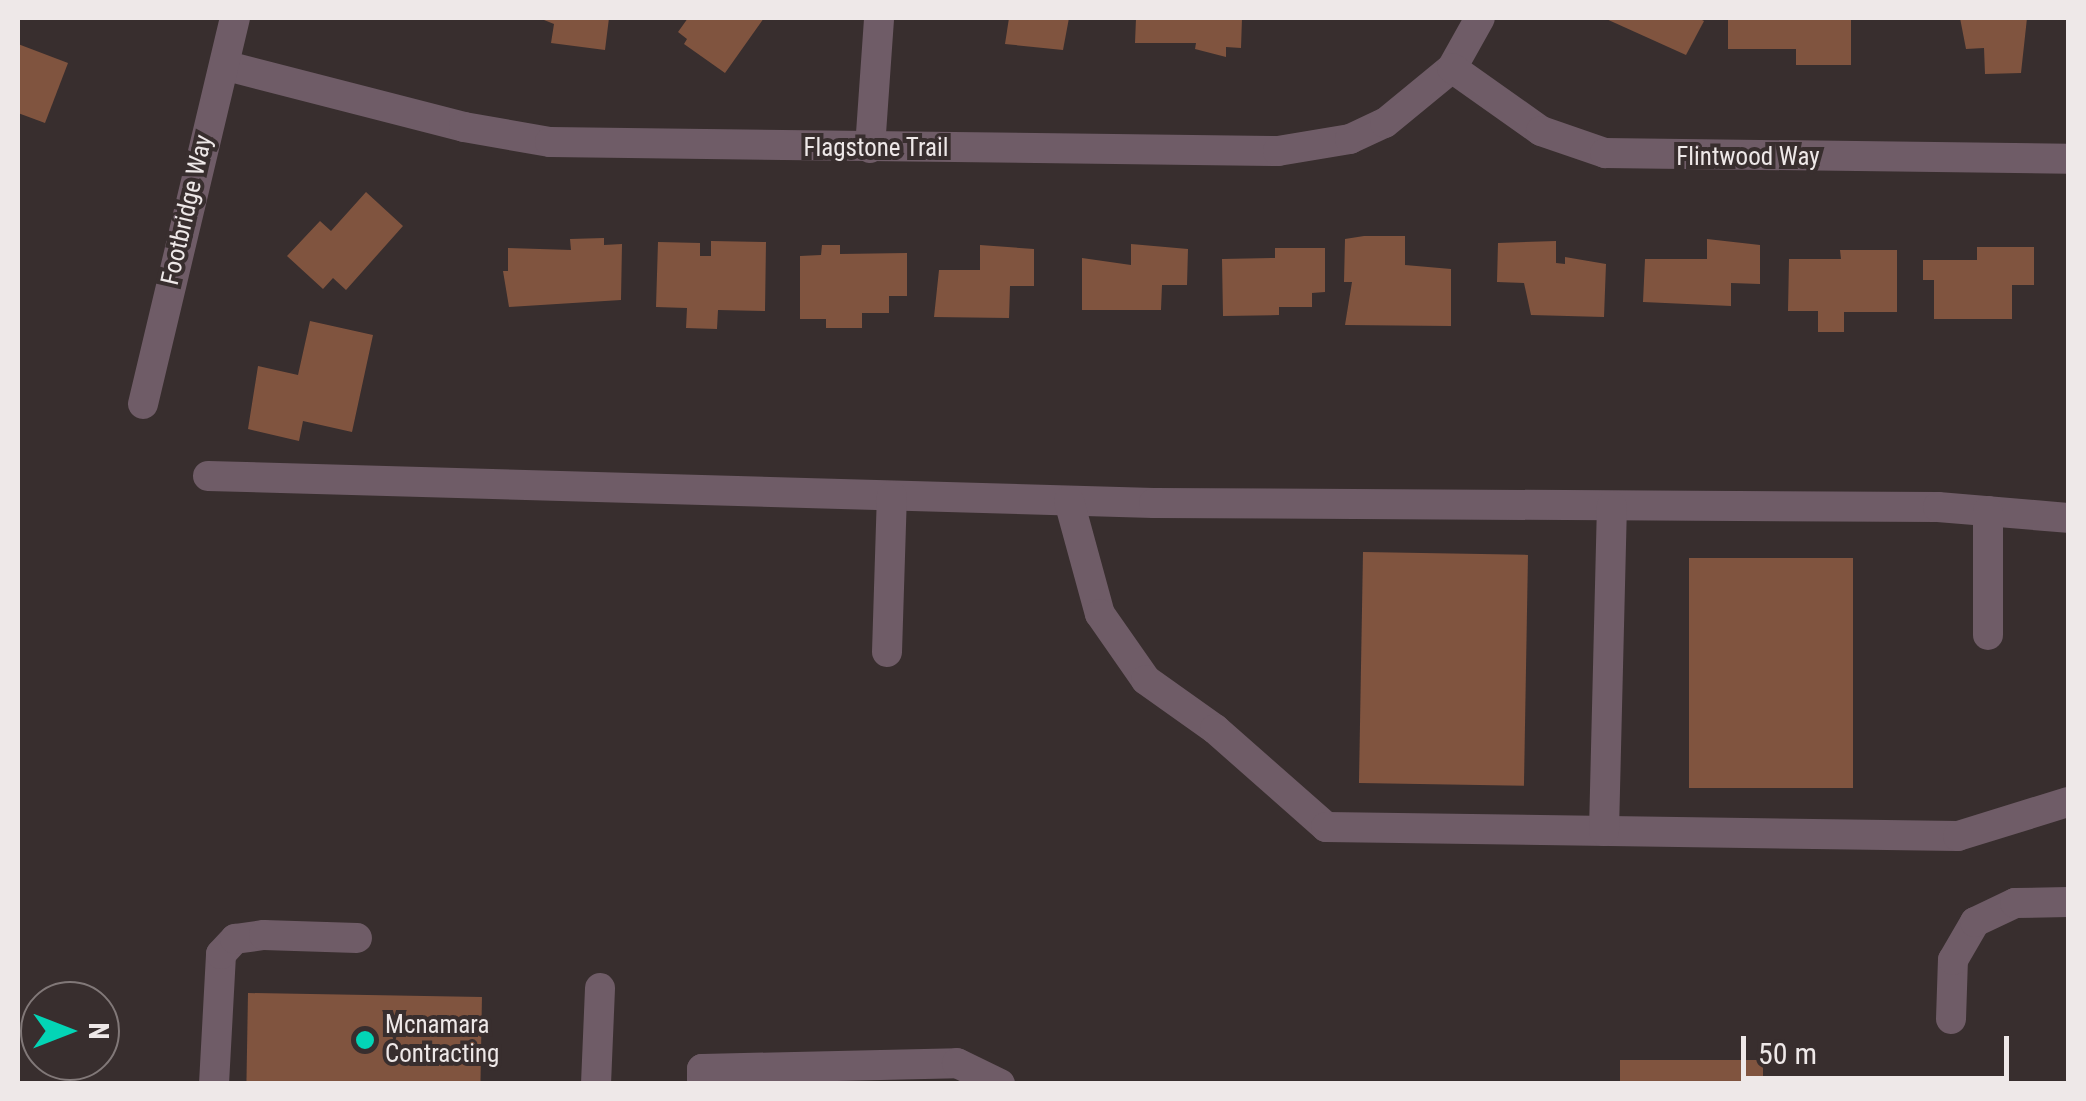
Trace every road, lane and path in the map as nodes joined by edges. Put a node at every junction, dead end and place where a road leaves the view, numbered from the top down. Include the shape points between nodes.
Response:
1 (234, 18) edge
2 (878, 18) edge
3 (1480, 18) edge
4 (227, 66) junction
5 (1452, 68) junction
6 (870, 148) junction
7 (2068, 159) edge
8 (143, 404) dead end
9 (208, 476) dead end
10 (892, 496) junction
11 (1069, 500) junction
12 (1612, 506) junction
13 (1988, 511) junction
14 (2068, 518) edge
15 (1988, 636) dead end
16 (888, 652) dead end
17 (2068, 802) edge
18 (1604, 830) junction
19 (2068, 902) edge
20 (358, 938) dead end
21 (600, 988) dead end
22 (1952, 1020) dead end
23 (214, 1084) edge
24 (596, 1084) edge
25 (702, 1084) edge
26 (1000, 1084) edge

1 - 4 street, Footbridge Way
2 - 6 street
3 - 5 street, Flagstone Trail
4 - 6 street, Flagstone Trail via 464,127 550,142
4 - 8 street, Footbridge Way via 205,126
5 - 6 street, Flagstone Trail via 1385,123 1313,149
5 - 7 street, Flintwood Way via 1541,132 1605,153
9 - 10 street
10 - 11 street
10 - 16 street
11 - 12 street
11 - 18 street via 1100,614 1146,680 1215,729 1326,827
12 - 13 street
12 - 18 street
13 - 14 street
13 - 15 street
17 - 18 street via 1958,836
19 - 22 street via 2015,903 1975,922 1953,960
20 - 23 street via 235,939 221,954
21 - 24 street
25 - 26 street via 702,1069 957,1063

